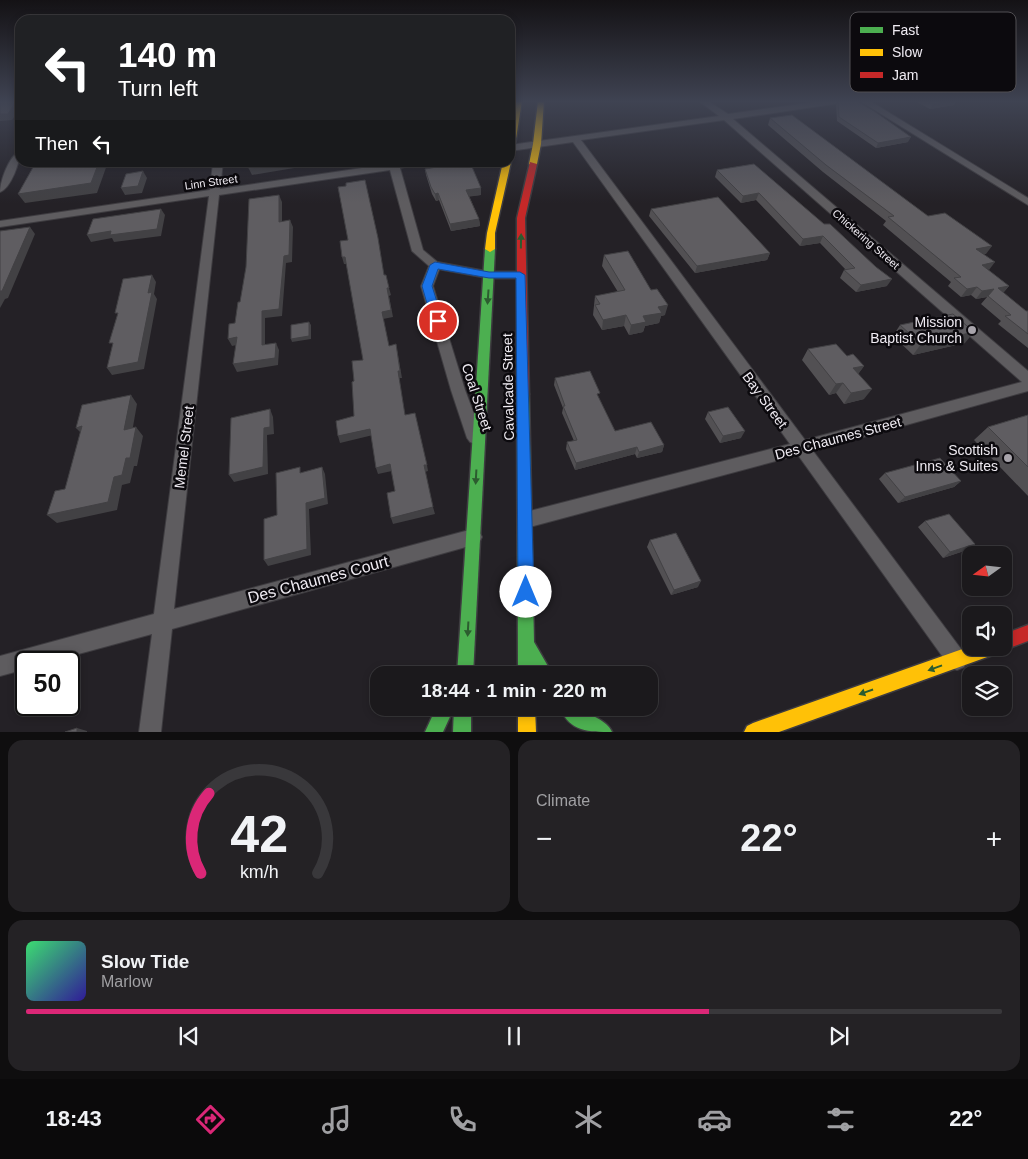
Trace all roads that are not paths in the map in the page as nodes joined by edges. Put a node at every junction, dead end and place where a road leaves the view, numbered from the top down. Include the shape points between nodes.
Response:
1 (538, 135) edge
2 (595, 135) edge
3 (747, 135) edge
4 (919, 135) edge
5 (575, 138) junction
6 (537, 144) junction
7 (515, 148) edge
8 (15, 162) edge
9 (218, 167) edge
10 (381, 167) edge
11 (394, 167) edge
12 (506, 167) edge
13 (0, 188) edge
14 (216, 194) junction
15 (1028, 202) edge
16 (0, 224) edge
17 (435, 265) junction
18 (489, 275) junction
19 (520, 275) junction
20 (1028, 379) edge
21 (1028, 386) edge
22 (478, 446) junction
23 (801, 448) junction
24 (526, 520) junction
25 (473, 537) junction
26 (163, 621) junction
27 (1028, 634) edge
28 (1012, 639) edge
29 (526, 645) junction
30 (968, 656) edge
31 (957, 660) junction
32 (466, 661) junction
33 (0, 666) edge
34 (464, 666) edge
35 (466, 666) edge
36 (526, 666) edge
37 (539, 666) edge
38 (441, 716) edge
39 (463, 716) edge
40 (527, 716) edge
41 (577, 716) edge
42 (150, 732) edge
43 (434, 732) edge
44 (462, 732) edge
45 (527, 732) edge
46 (603, 732) edge
47 (753, 732) edge

1 - 6 main road, Cavalcade Street
2 - 5 street
3 - 20 street, Chickering Street
4 - 15 street
5 - 6 street
5 - 23 street, Bay Street
6 - 7 street
19 -> 6 main road, Cavalcade Street via 521,218
8 - 13 street
9 - 14 street, Memel Street
10 - 14 street, Linn Street
11 - 17 street via 418,251
12 - 18 main road, Cavalcade Street via 491,233
14 - 16 street, Linn Street
14 - 26 street, Memel Street
17 - 18 main road
17 - 22 street, Coal Street via 427,286
18 - 19 main road
18 -> 22 main road, Cavalcade Street
19 - 24 main road, Cavalcade Street
21 - 23 street, Des Chaumes Street
22 -> 25 main road, Cavalcade Street
23 - 24 street, Des Chaumes Street
23 - 31 street, Bay Street
24 - 29 main road, Cavalcade Street
25 - 26 street, Des Chaumes Court
25 -> 32 main road, Cavalcade Street
26 - 33 street
26 - 42 street, Memel Street
27 - 28 main road
29 - 36 main road, Cavalcade Street
29 - 37 main road
30 - 31 main road
31 -> 47 main road
32 - 34 main road
32 - 35 main road, Cavalcade Street
38 - 43 main road
39 - 44 main road
40 - 45 main road
41 - 46 main road

